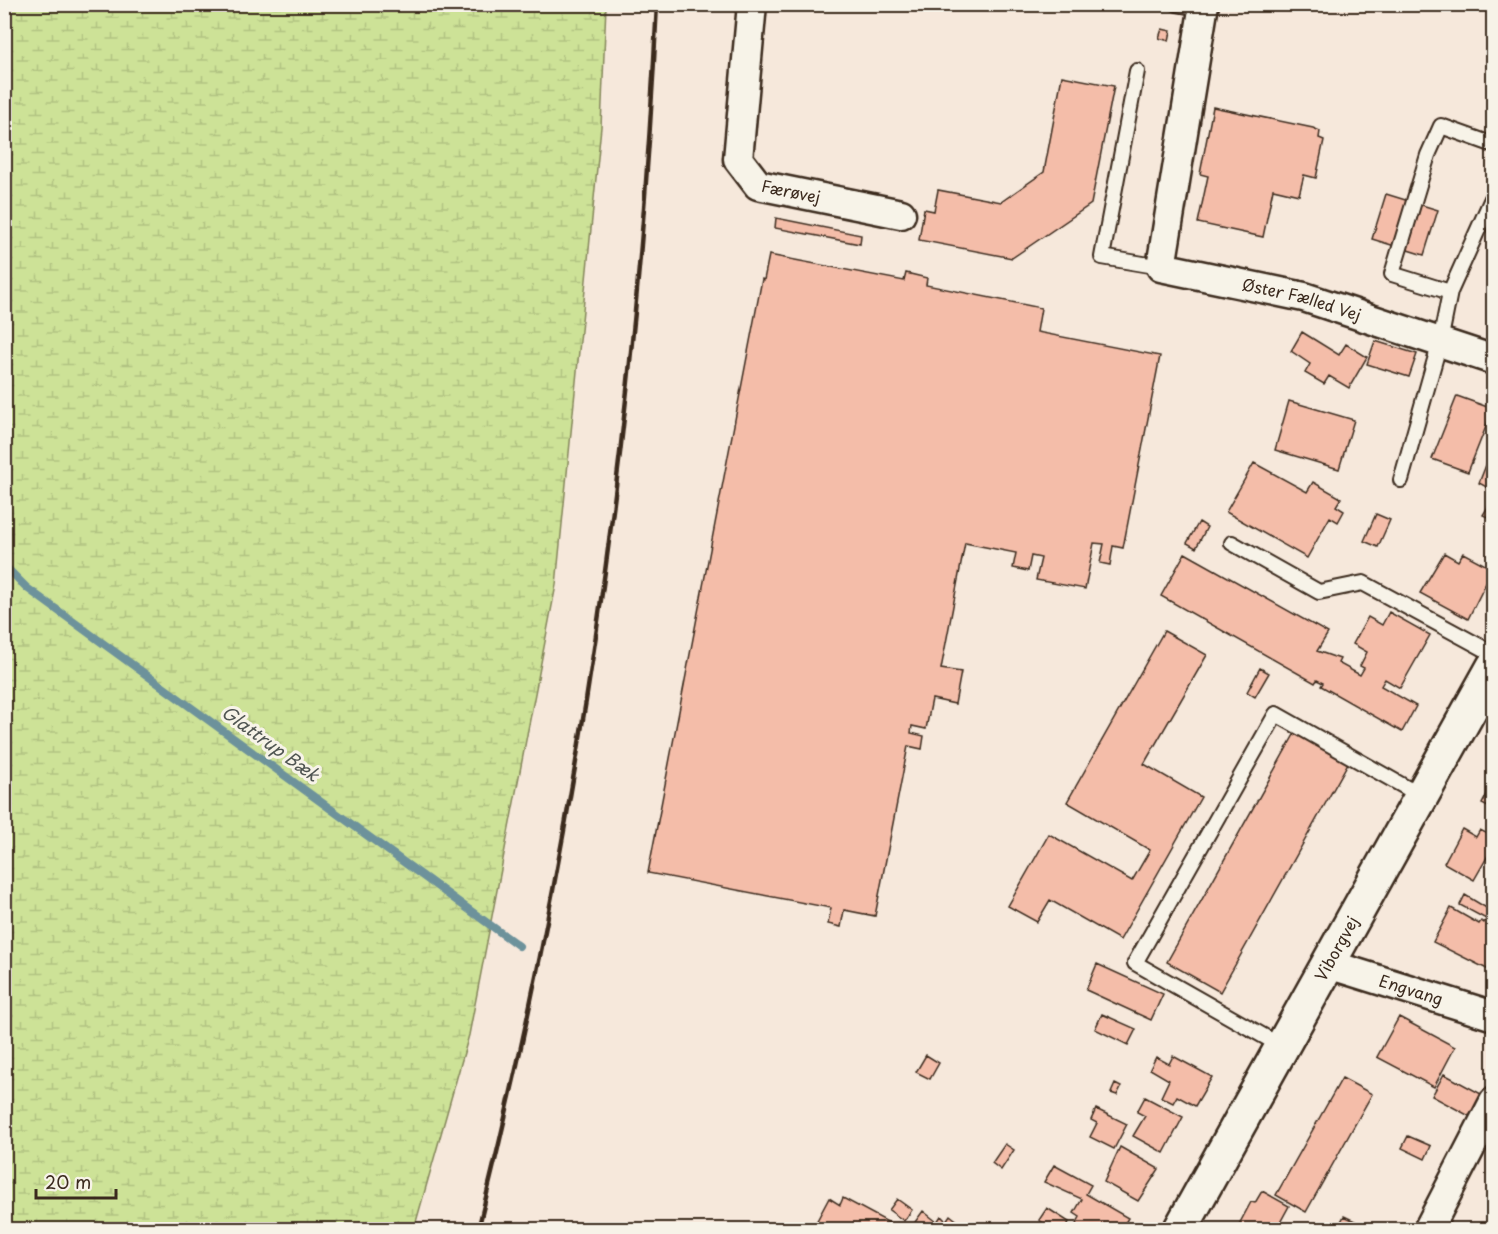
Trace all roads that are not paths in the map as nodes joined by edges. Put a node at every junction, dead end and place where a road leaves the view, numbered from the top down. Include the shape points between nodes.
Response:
1 (752, 4) edge
2 (1195, 6) edge
3 (1137, 71) dead end
4 (1494, 145) edge
5 (1494, 194) edge
6 (901, 214) dead end
7 (1161, 267) junction
8 (1450, 292) junction
9 (1440, 342) junction
10 (1494, 360) edge
11 (1401, 480) dead end
12 (1232, 543) dead end
13 (1494, 654) edge
14 (1494, 666) edge
15 (1421, 796) junction
16 (1328, 964) junction
17 (1494, 1016) edge
18 (1281, 1046) junction
19 (1494, 1102) edge
20 (1180, 1230) edge
21 (1428, 1230) edge

1 - 6 street, Færøvej via 738,159 759,185
2 - 7 street via 1196,46
3 - 7 lane, Øster Fælled Vej via 1102,257
4 - 8 lane via 1441,126 1428,155 1392,274
5 - 8 lane
7 - 9 street, Øster Fælled Vej via 1304,297
8 - 9 lane
9 - 10 street, Øster Fælled Vej
9 - 11 lane
12 - 13 lane via 1319,592 1363,583
14 - 15 street, Viborgvej
15 - 16 street, Viborgvej
15 - 18 lane via 1276,714 1135,963
16 - 17 street, Engvang
16 - 18 street, Viborgvej
18 - 20 street, Viborgvej
19 - 21 street

